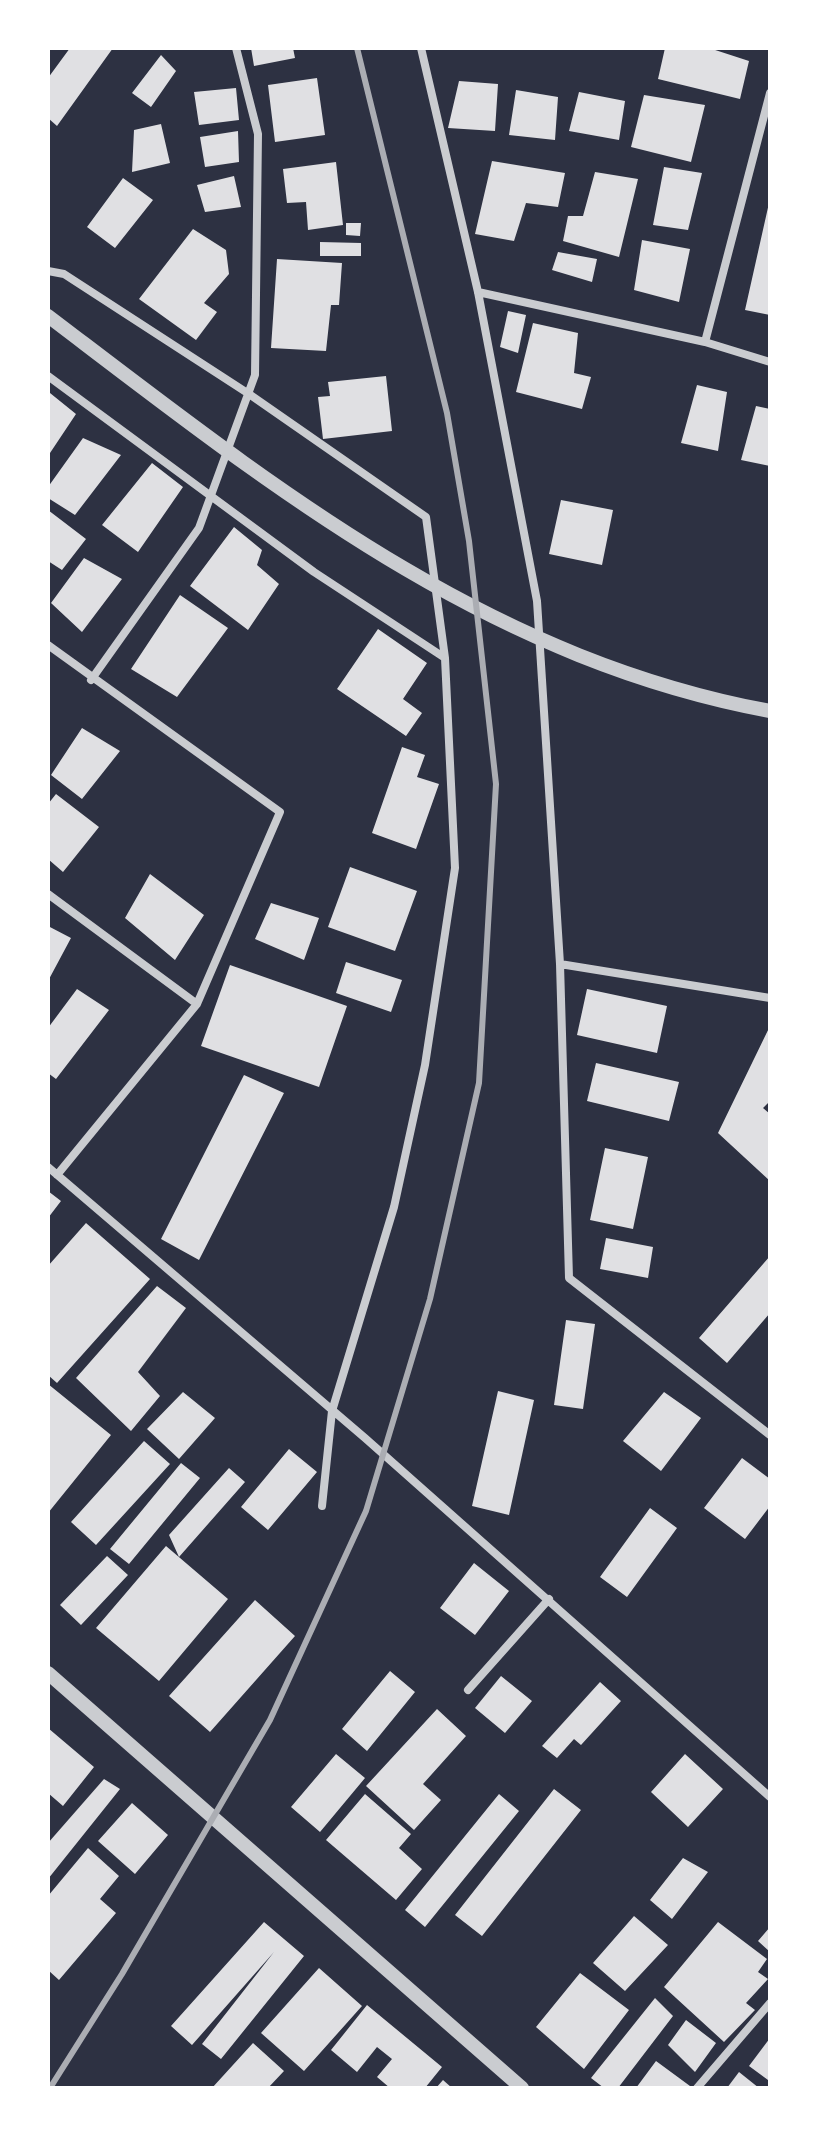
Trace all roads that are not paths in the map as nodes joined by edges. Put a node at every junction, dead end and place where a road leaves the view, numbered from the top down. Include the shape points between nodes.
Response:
1 (236, 48) edge
2 (421, 48) edge
3 (770, 93) edge
4 (48, 271) edge
5 (478, 292) junction
6 (48, 316) edge
7 (705, 342) junction
8 (770, 362) edge
9 (48, 376) edge
10 (249, 394) junction
11 (212, 494) junction
12 (48, 645) edge
13 (445, 658) junction
14 (91, 680) junction
15 (770, 711) edge
16 (48, 894) edge
17 (560, 964) junction
18 (770, 998) edge
19 (197, 1004) junction
20 (48, 1167) edge
21 (57, 1175) junction
22 (332, 1411) junction
23 (770, 1435) edge
24 (322, 1506) dead end
25 (549, 1599) junction
26 (48, 1673) edge
27 (468, 1690) dead end
28 (770, 1797) edge
29 (770, 2003) edge
30 (522, 2088) edge
31 (697, 2088) edge

1 - 10 street via 258,134 255,375
2 - 5 street
3 - 7 street
4 - 10 street via 64,274
5 - 7 street
5 - 17 street via 537,601
6 - 15 street via 315,515 454,599 587,658 705,699
7 - 8 street
9 - 11 street
10 - 11 street
10 - 13 street via 426,517
11 - 13 street via 314,572
11 - 14 street via 199,528
12 - 14 street
13 - 22 street via 455,868 425,1065 394,1207
14 - 19 street via 280,812
16 - 19 street
17 - 18 street
17 - 23 street via 569,1278
19 - 21 street
20 - 21 street
21 - 22 street
22 - 24 street
22 - 25 street
25 - 27 street
25 - 28 street
26 - 30 street
29 - 31 street

